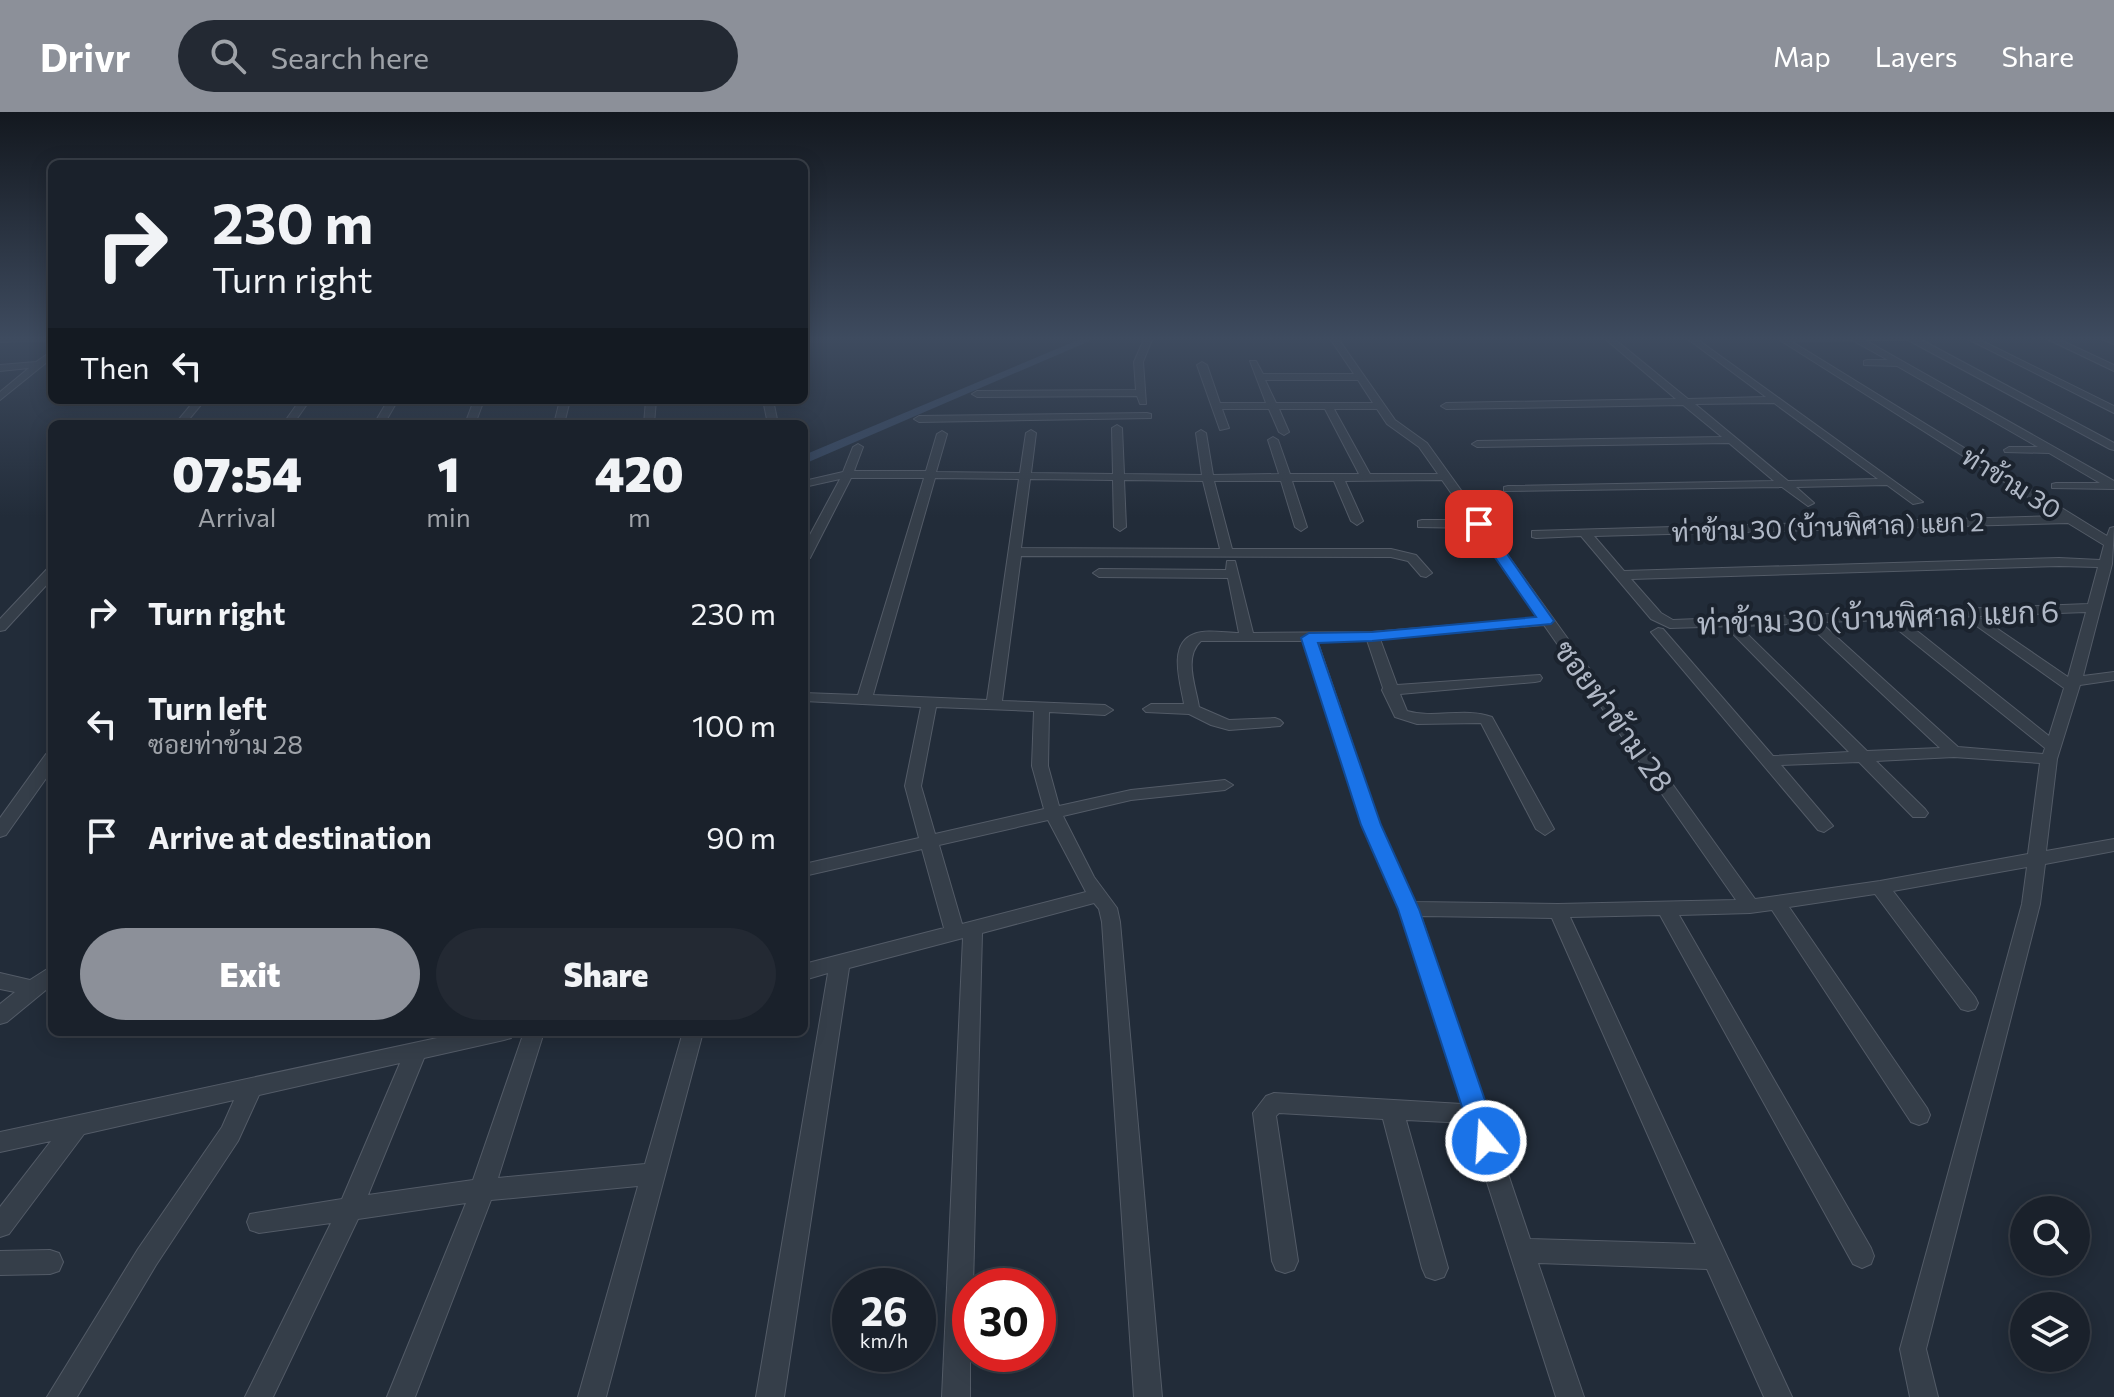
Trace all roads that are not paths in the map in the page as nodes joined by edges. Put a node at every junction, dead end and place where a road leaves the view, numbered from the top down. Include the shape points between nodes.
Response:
1 (1142, 397) edge
2 (1213, 397) edge
3 (1269, 397) edge
4 (1373, 397) edge
5 (1679, 397) edge
6 (1773, 397) edge
7 (1877, 397) edge
8 (1958, 397) edge
9 (2021, 397) edge
10 (2088, 397) edge
11 (1777, 400) junction
12 (1685, 402) junction
13 (197, 404) edge
14 (1216, 406) junction
15 (1273, 406) junction
16 (1328, 406) junction
17 (1379, 406) junction
18 (1446, 406) dead end
19 (2114, 410) edge
20 (919, 419) dead end
21 (183, 420) edge
22 (1117, 428) dead end
23 (1224, 428) dead end
24 (1284, 432) dead end
25 (1031, 433) dead end
26 (1201, 433) dead end
27 (942, 434) dead end
28 (1273, 440) dead end
29 (1732, 440) junction
30 (1477, 444) dead end
31 (858, 447) dead end
32 (2114, 447) edge
33 (2009, 450) dead end
34 (2051, 450) junction
35 (848, 474) junction
36 (930, 474) junction
37 (1026, 476) junction
38 (1118, 477) junction
39 (1366, 477) junction
40 (1446, 477) junction
41 (1208, 478) junction
42 (1285, 478) junction
43 (1338, 478) junction
44 (1890, 482) junction
45 (808, 483) edge
46 (1784, 483) junction
47 (2056, 486) dead end
48 (2114, 486) edge
49 (1508, 489) dead end
50 (1917, 502) dead end
51 (1808, 503) dead end
52 (2070, 519) junction
53 (1357, 521) dead end
54 (1422, 524) dead end
55 (1479, 524) junction
56 (1120, 527) dead end
57 (1301, 527) dead end
58 (1585, 533) junction
59 (1536, 534) dead end
60 (2111, 546) edge
61 (808, 550) edge
62 (1016, 552) junction
63 (1230, 562) junction
64 (1099, 573) dead end
65 (1426, 573) dead end
66 (48, 575) edge
67 (1622, 575) junction
68 (2102, 607) edge
69 (1546, 621) junction
70 (1897, 622) dead end
71 (1978, 622) dead end
72 (1818, 626) dead end
73 (0, 627) edge
74 (1660, 627) junction
75 (1736, 629) dead end
76 (1372, 636) junction
77 (1247, 637) junction
78 (1309, 638) junction
79 (2114, 676) edge
80 (1535, 678) dead end
81 (2073, 684) junction
82 (1389, 690) junction
83 (808, 697) edge
84 (864, 699) junction
85 (929, 702) junction
86 (994, 705) junction
87 (1042, 708) junction
88 (1151, 709) dead end
89 (1192, 709) junction
90 (1105, 710) dead end
91 (1275, 723) dead end
92 (1954, 752) junction
93 (2050, 753) junction
94 (1859, 756) junction
95 (1767, 761) junction
96 (48, 764) edge
97 (1225, 785) dead end
98 (1053, 813) junction
99 (1919, 813) dead end
100 (1824, 826) dead end
101 (1545, 829) dead end
102 (0, 831) edge
103 (930, 841) junction
104 (2114, 845) edge
105 (2038, 860) junction
106 (808, 869) edge
107 (1880, 887) junction
108 (1100, 895) junction
109 (1777, 903) junction
110 (1750, 906) junction
111 (1409, 909) junction
112 (1667, 910) junction
113 (1558, 911) junction
114 (964, 930) junction
115 (840, 963) junction
116 (808, 971) edge
117 (48, 977) edge
118 (0, 981) edge
119 (34, 989) junction
120 (1968, 1003) dead end
121 (0, 1016) edge
122 (485, 1036) edge
123 (533, 1036) edge
124 (692, 1036) edge
125 (416, 1051) junction
126 (252, 1085) junction
127 (1392, 1110) junction
128 (1477, 1114) junction
129 (1919, 1115) dead end
130 (77, 1125) junction
131 (0, 1142) edge
132 (655, 1174) junction
133 (481, 1190) junction
134 (351, 1207) junction
135 (259, 1222) dead end
136 (0, 1226) edge
137 (1522, 1251) junction
138 (1862, 1256) dead end
139 (1714, 1257) junction
140 (1285, 1261) dead end
141 (50, 1262) dead end
142 (0, 1263) edge
143 (1435, 1268) dead end
144 (61, 1397) edge
145 (259, 1397) edge
146 (401, 1397) edge
147 (592, 1397) edge
148 (770, 1397) edge
149 (956, 1397) edge
150 (1148, 1397) edge
151 (1570, 1397) edge
152 (1778, 1397) edge
153 (1924, 1397) edge

1 - 20 street via 1148,419
2 - 14 street
3 - 15 street
4 - 17 street, ซอยท่าข้าม 28
5 - 12 street
6 - 11 street
7 - 52 street, ท่าข้าม 30
8 - 34 street
9 - 32 street
10 - 19 street
11 - 12 street
11 - 44 street
12 - 18 street
12 - 29 street
13 - 21 street
14 - 15 street
14 - 23 street
15 - 16 street
15 - 24 street
16 - 17 street
16 - 39 street
17 - 40 street, ซอยท่าข้าม 28 via 1391,422 1423,445
22 - 38 street
25 - 37 street
26 - 41 street
27 - 36 street
28 - 42 street
29 - 30 street
29 - 46 street
31 - 35 street
33 - 34 street
34 - 48 street
35 - 36 street
35 - 45 street
35 - 61 street
36 - 37 street
36 - 84 street
37 - 38 street
37 - 62 street
38 - 41 street
38 - 56 street
39 - 40 street
39 - 43 street
40 - 55 street, ซอยท่าข้าม 28
41 - 42 street
41 - 63 street
42 - 43 street
42 - 57 street
43 - 53 street
44 - 46 street
44 - 50 street
46 - 49 street
46 - 51 street
47 - 48 street
52 - 58 street, ท่าข้าม 30 (บ้านพิศาล) แยก 2
52 - 60 street, ท่าข้าม 30
54 - 55 street
55 - 69 street, ซอยท่าข้าม 28
58 - 59 street, ท่าข้าม 30 (บ้านพิศาล) แยก 2
58 - 67 street
60 - 67 street via 2059,562
60 - 68 street
62 - 63 street
62 - 86 street
63 - 64 street
63 - 65 street via 1391,553 1412,558
63 - 77 street
66 - 73 street
67 - 74 street
68 - 74 street, ท่าข้าม 30 (บ้านพิศาล) แยก 6
68 - 81 street
69 - 76 street
69 - 110 street, ซอยท่าข้าม 28
70 - 93 street
71 - 81 street
72 - 92 street
74 - 95 street
75 - 94 street
76 - 78 street
76 - 82 street
77 - 78 street
77 - 89 street via 1198,637 1188,642 1184,651
78 - 111 street via 1371,825
79 - 81 street
80 - 82 street
81 - 93 street
82 - 101 street via 1400,714 1408,718 1487,720
83 - 84 street
84 - 85 street
85 - 86 street
85 - 103 street via 913,786
86 - 87 street
87 - 90 street
87 - 98 street via 1040,766
88 - 89 street
89 - 91 street via 1229,725
92 - 93 street
92 - 94 street
93 - 105 street
94 - 95 street
94 - 99 street
95 - 100 street
96 - 102 street
97 - 98 street via 1131,795
98 - 103 street
98 - 108 street
103 - 106 street
103 - 114 street
104 - 105 street
105 - 107 street
105 - 153 street via 2031,904 1913,1349
107 - 109 street
107 - 120 street
108 - 114 street
108 - 150 street via 1112,933
109 - 110 street
109 - 129 street
110 - 112 street
111 - 113 street
111 - 128 street
112 - 113 street
112 - 138 street
113 - 139 street
114 - 115 street
114 - 149 street
115 - 116 street
115 - 148 street
117 - 119 street
118 - 119 street
119 - 121 street
122 - 125 street
123 - 133 street
124 - 132 street
125 - 126 street
125 - 134 street
126 - 130 street
126 - 144 street via 230,1134
127 - 128 street
127 - 140 street via 1274,1103 1267,1107
127 - 143 street
128 - 137 street
130 - 131 street
130 - 136 street
132 - 133 street
132 - 147 street
133 - 134 street
133 - 146 street
134 - 135 street
134 - 145 street
137 - 139 street
137 - 151 street
139 - 152 street
141 - 142 street

